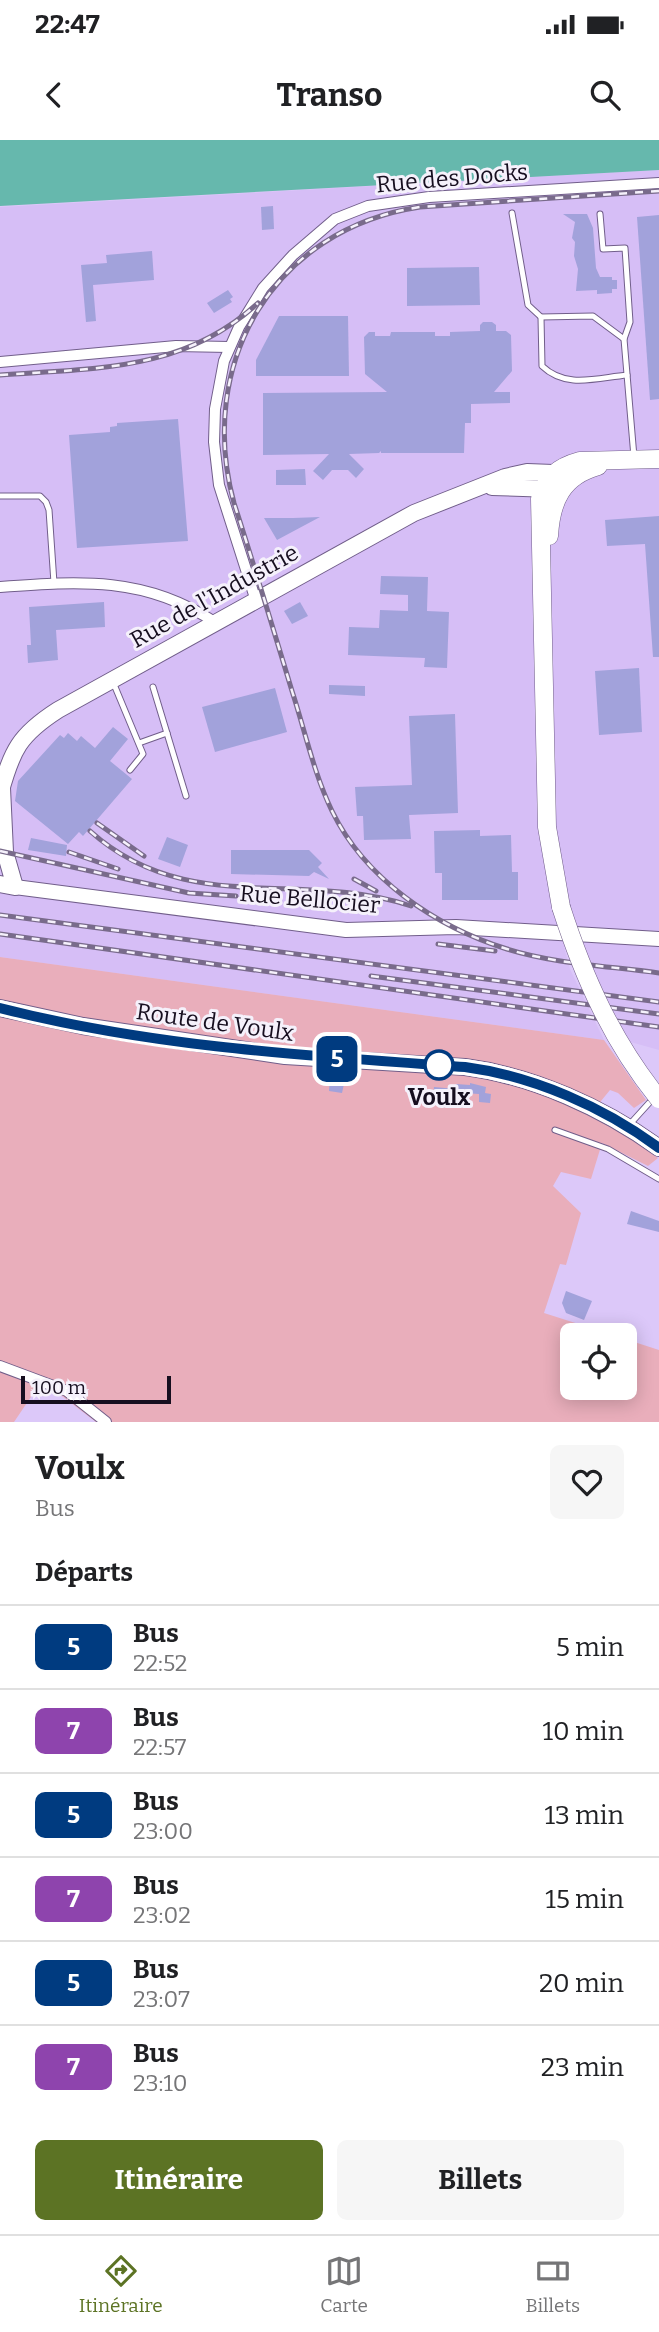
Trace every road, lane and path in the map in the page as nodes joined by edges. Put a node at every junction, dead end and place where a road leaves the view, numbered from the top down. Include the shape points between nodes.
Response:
1 (659, 183) edge
2 (512, 213) dead end
3 (600, 214) dead end
4 (541, 317) junction
5 (624, 339) junction
6 (229, 347) junction
7 (0, 362) edge
8 (627, 375) junction
9 (659, 459) edge
10 (634, 461) junction
11 (548, 481) junction
12 (486, 486) junction
13 (515, 487) junction
14 (0, 496) edge
15 (538, 512) junction
16 (54, 583) junction
17 (0, 587) edge
18 (256, 601) junction
19 (216, 623) junction
20 (543, 636) junction
21 (112, 680) junction
22 (153, 687) dead end
23 (167, 733) junction
24 (139, 743) junction
25 (130, 770) dead end
26 (1, 791) edge
27 (186, 796) dead end
28 (4, 862) edge
29 (7, 886) edge
30 (659, 939) edge
31 (0, 1008) edge
32 (654, 1101) edge
33 (628, 1127) junction
34 (555, 1130) dead end
35 (659, 1148) edge
36 (659, 1180) edge
37 (0, 1366) edge
38 (106, 1422) edge

1 - 6 street, Rue des Docks via 429,197 368,206 335,219 293,255 248,312
2 - 4 lane via 528,305
3 - 5 lane via 603,249 625,248 630,322
4 - 5 lane via 593,316
4 - 8 lane via 542,366 553,377 570,381
5 - 8 lane
6 - 7 street via 164,347
6 - 18 street, Rue des Docks via 215,409 215,459
8 - 10 lane
9 - 10 main road
10 - 11 main road via 611,462
11 - 12 main road, Rue de l'Industrie via 505,477
11 - 13 main road
11 - 15 main road
11 - 20 main road
12 - 13 main road
12 - 18 main road, Rue de l'Industrie via 414,513
13 - 15 main road
14 - 16 lane via 40,496 46,502
15 - 20 main road
16 - 17 street
16 - 19 street via 108,582 153,592
18 - 19 main road, Rue de l'Industrie
19 - 21 main road, Rue de l'Industrie
20 - 32 main road, bridge via 547,827 561,907 602,1012
21 - 24 lane
21 - 26 main road, Rue de l'Industrie via 24,735 12,754
22 - 23 lane
23 - 24 lane
23 - 27 lane
24 - 25 lane via 143,754
26 - 28 main road
28 - 29 main road
29 - 30 street, Rue Bellocier via 346,930 456,927
31 - 33 main road, Route de Voulx via 96,1029 285,1056 483,1070 552,1091
32 - 33 lane
33 - 35 main road, Route de Voulx
34 - 36 lane via 608,1149
37 - 38 street via 67,1391

